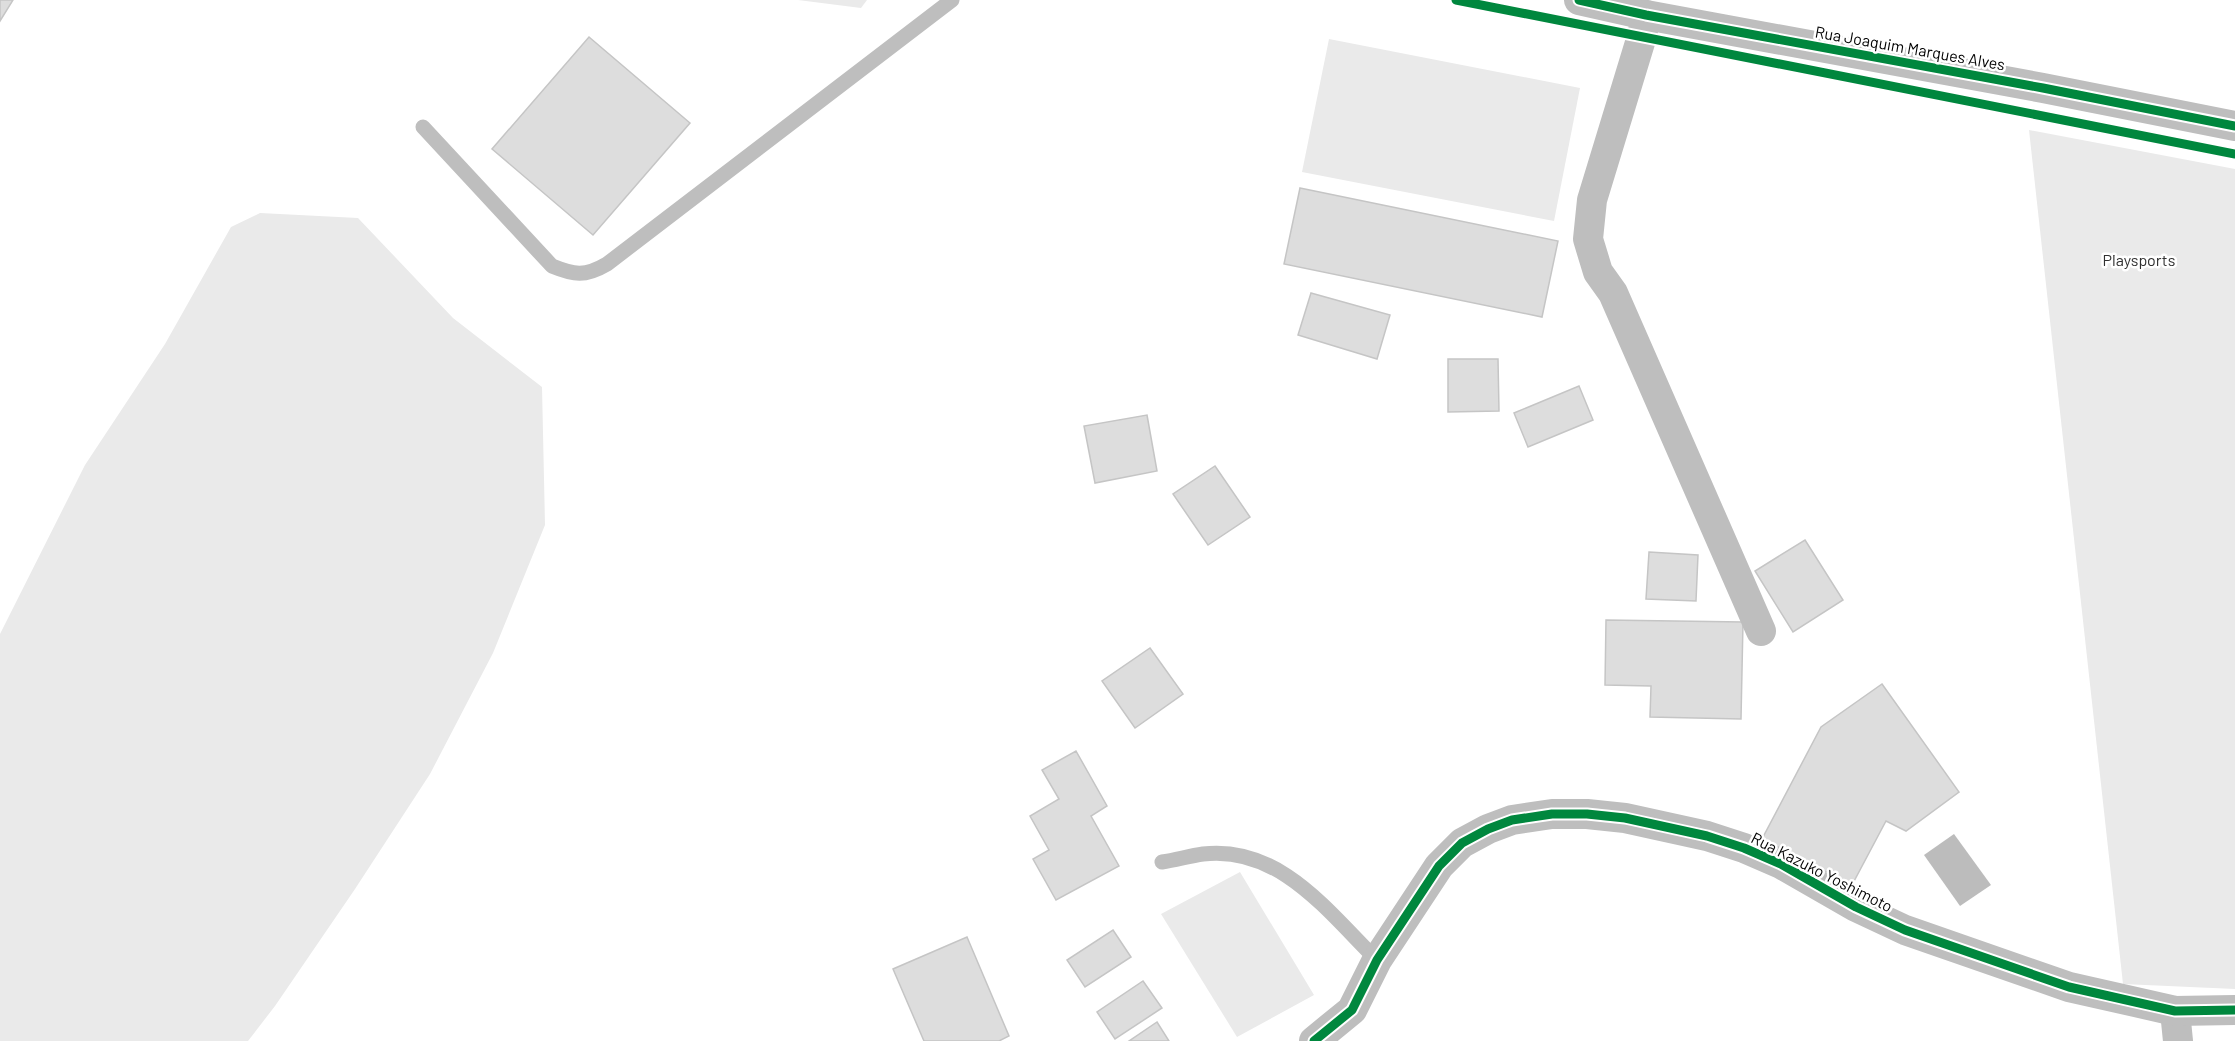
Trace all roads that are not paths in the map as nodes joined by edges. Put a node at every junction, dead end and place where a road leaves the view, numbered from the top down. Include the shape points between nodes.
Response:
1 (952, 0) edge
2 (1579, 0) edge
3 (1646, 15) junction
4 (2235, 126) edge
5 (423, 127) dead end
6 (1761, 631) dead end
7 (1162, 862) dead end
8 (1377, 960) junction
9 (2235, 1010) edge
10 (2175, 1011) junction
11 (1314, 1041) edge
12 (2178, 1041) edge

1 - 5 lane via 594,272 581,274 552,266
2 - 3 street, Rua Joaquim Marques Alves
3 - 4 street, Rua Joaquim Marques Alves
3 - 6 street via 1592,200 1588,239 1598,272 1613,293
7 - 8 lane via 1205,854 1253,858 1272,865 1295,880
8 - 10 street, Rua Kazuko Yoshimoto via 1439,866 1462,843 1512,820 1587,814 1625,818 1744,848 1905,930 2069,987
8 - 11 street, Rua Kazuko Yoshimoto via 1352,1010
9 - 10 street, Rua Kazuko Yoshimoto
10 - 12 street

